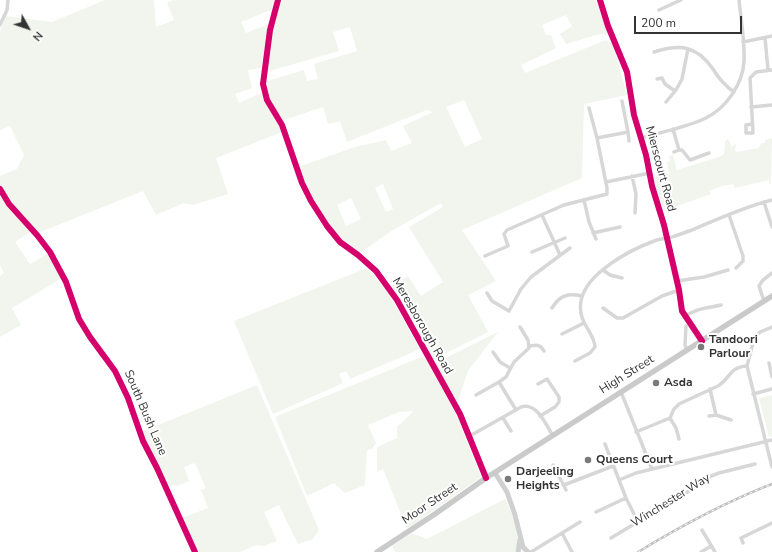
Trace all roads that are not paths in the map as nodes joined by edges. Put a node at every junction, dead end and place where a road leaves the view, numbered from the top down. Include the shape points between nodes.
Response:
1 (8, 0) edge
2 (278, 0) edge
3 (600, 0) edge
4 (681, 0) edge
5 (739, 0) edge
6 (659, 10) dead end
7 (0, 25) edge
8 (772, 36) edge
9 (765, 38) junction
10 (743, 42) junction
11 (688, 49) junction
12 (654, 52) dead end
13 (770, 70) edge
14 (657, 79) dead end
15 (675, 91) junction
16 (734, 92) junction
17 (622, 101) dead end
18 (666, 102) dead end
19 (772, 105) edge
20 (751, 107) junction
21 (589, 108) dead end
22 (752, 124) dead end
23 (673, 129) junction
24 (628, 132) junction
25 (597, 138) junction
26 (641, 138) junction
27 (629, 141) dead end
28 (679, 150) junction
29 (674, 152) dead end
30 (709, 153) dead end
31 (650, 173) junction
32 (632, 176) junction
33 (606, 182) junction
34 (0, 189) edge
35 (584, 200) junction
36 (772, 200) edge
37 (764, 202) junction
38 (636, 213) dead end
39 (542, 215) junction
40 (729, 215) junction
41 (620, 227) dead end
42 (772, 227) edge
43 (593, 233) junction
44 (565, 238) dead end
45 (667, 238) junction
46 (596, 239) dead end
47 (554, 242) junction
48 (570, 248) dead end
49 (532, 252) dead end
50 (560, 255) junction
51 (486, 256) dead end
52 (736, 268) dead end
53 (603, 270) junction
54 (728, 270) dead end
55 (772, 273) edge
56 (622, 278) dead end
57 (677, 281) junction
58 (679, 290) junction
59 (486, 293) dead end
60 (582, 296) junction
61 (772, 296) edge
62 (764, 301) junction
63 (721, 305) dead end
64 (552, 308) dead end
65 (603, 308) dead end
66 (685, 317) junction
67 (584, 323) junction
68 (520, 326) dead end
69 (686, 326) dead end
70 (772, 327) edge
71 (562, 334) dead end
72 (702, 341) junction
73 (530, 346) junction
74 (687, 350) junction
75 (493, 352) dead end
76 (544, 352) dead end
77 (574, 360) dead end
78 (769, 363) dead end
79 (747, 366) junction
80 (510, 368) junction
81 (771, 371) edge
82 (772, 377) edge
83 (499, 382) junction
84 (538, 384) dead end
85 (710, 389) junction
86 (772, 389) edge
87 (621, 392) junction
88 (753, 394) junction
89 (476, 395) dead end
90 (516, 410) junction
91 (716, 415) junction
92 (540, 416) junction
93 (709, 416) dead end
94 (503, 418) junction
95 (670, 418) junction
96 (730, 420) dead end
97 (511, 431) dead end
98 (636, 432) junction
99 (553, 436) junction
100 (468, 437) junction
101 (679, 439) dead end
102 (772, 440) edge
103 (767, 442) junction
104 (605, 444) dead end
105 (755, 464) dead end
106 (553, 465) dead end
107 (613, 466) junction
108 (772, 467) edge
109 (652, 469) junction
110 (495, 473) junction
111 (486, 478) junction
112 (619, 480) junction
113 (564, 485) junction
114 (566, 490) dead end
115 (626, 498) junction
116 (596, 512) dead end
117 (580, 522) dead end
118 (638, 522) junction
119 (772, 522) edge
120 (702, 530) dead end
121 (562, 533) junction
122 (612, 538) dead end
123 (521, 539) junction
124 (743, 542) dead end
125 (711, 546) junction
126 (527, 550) edge
127 (195, 552) edge
128 (377, 552) edge
129 (518, 552) edge
130 (572, 552) edge
131 (701, 552) edge
132 (715, 552) edge

1 - 7 street
2 - 100 street, Meresborough Road via 270,30 263,84 267,100 282,125 302,184 340,242 376,271 392,291 460,414
3 - 26 street, Mierscourt Road via 628,72 632,107
4 - 6 street
5 - 10 street
8 - 9 street
9 - 10 street
9 - 13 street
10 - 16 street via 743,70
11 - 12 street via 674,47
11 - 15 street via 682,79
11 - 16 street via 701,56 721,82
13 - 20 street via 756,72 750,78
14 - 15 street via 662,78
15 - 18 street
16 - 23 street via 708,117
17 - 24 street
19 - 20 street
20 - 22 street
21 - 25 street
23 - 26 street
23 - 28 street
24 - 25 street
24 - 27 street
25 - 33 street
26 - 31 street, Mierscourt Road
28 - 29 street
28 - 30 street via 682,150 690,160
31 - 32 street
31 - 45 street, Mierscourt Road
32 - 33 street
32 - 38 street via 636,194
33 - 35 street via 607,194
34 - 127 street, South Bush Lane via 9,204 50,252 66,282 79,319 115,370 143,441
35 - 39 street via 564,205
35 - 43 street
36 - 37 street
37 - 40 street
37 - 42 street
39 - 47 street
39 - 51 street via 506,231 504,234 508,246
40 - 45 street
40 - 52 street via 743,256 743,261
41 - 43 street
43 - 46 street
44 - 47 street
45 - 53 street via 632,251
45 - 57 street, Mierscourt Road
47 - 49 street
47 - 50 street
48 - 50 street
50 - 59 street via 531,277 508,311 492,301
53 - 56 street
53 - 60 street via 590,282
54 - 57 street
55 - 62 street via 760,286
57 - 58 street, Mierscourt Road
58 - 65 street via 662,296 623,318 617,318
58 - 66 street, Mierscourt Road via 681,309
60 - 64 street via 564,295
60 - 67 street
61 - 62 main road, High Street
62 - 72 main road, High Street
63 - 66 street via 694,311
66 - 72 street, Mierscourt Road
67 - 71 street
67 - 77 street via 595,347 590,353
68 - 73 street
69 - 74 street
70 - 79 street via 760,332 754,339
72 - 74 main road, High Street
73 - 76 street via 538,345
73 - 80 street
74 - 87 main road, High Street
75 - 80 street via 500,362
78 - 81 street
79 - 85 street via 733,369 723,382
79 - 88 street
80 - 83 street via 506,377
81 - 82 street
83 - 89 street
83 - 90 street
84 - 92 street via 547,379 559,400 557,406
85 - 91 street
85 - 95 street via 679,404
86 - 88 street
87 - 98 street
87 - 99 main road, High Street
88 - 103 street
90 - 92 street via 529,406
90 - 94 street
91 - 93 street
91 - 96 street
92 - 99 street
94 - 97 street
94 - 100 street
95 - 98 street
95 - 101 street
98 - 109 street
99 - 110 main road, High Street
100 - 111 street, Meresborough Road
102 - 103 street
103 - 108 street
103 - 109 street
104 - 107 street
105 - 118 street, Winchester Way via 706,478
106 - 113 street
107 - 112 street
107 - 113 street
109 - 112 street
110 - 111 main road, Moor Street
110 - 123 street via 507,492
111 - 128 main road, Moor Street
112 - 115 street
113 - 114 street
115 - 116 street
115 - 118 street
117 - 121 street
118 - 122 street, Winchester Way
119 - 124 street via 741,538
120 - 125 street
121 - 126 street via 535,549
121 - 130 street
123 - 126 street
123 - 129 street
125 - 131 street
125 - 132 street
126 - 129 street via 521,549

